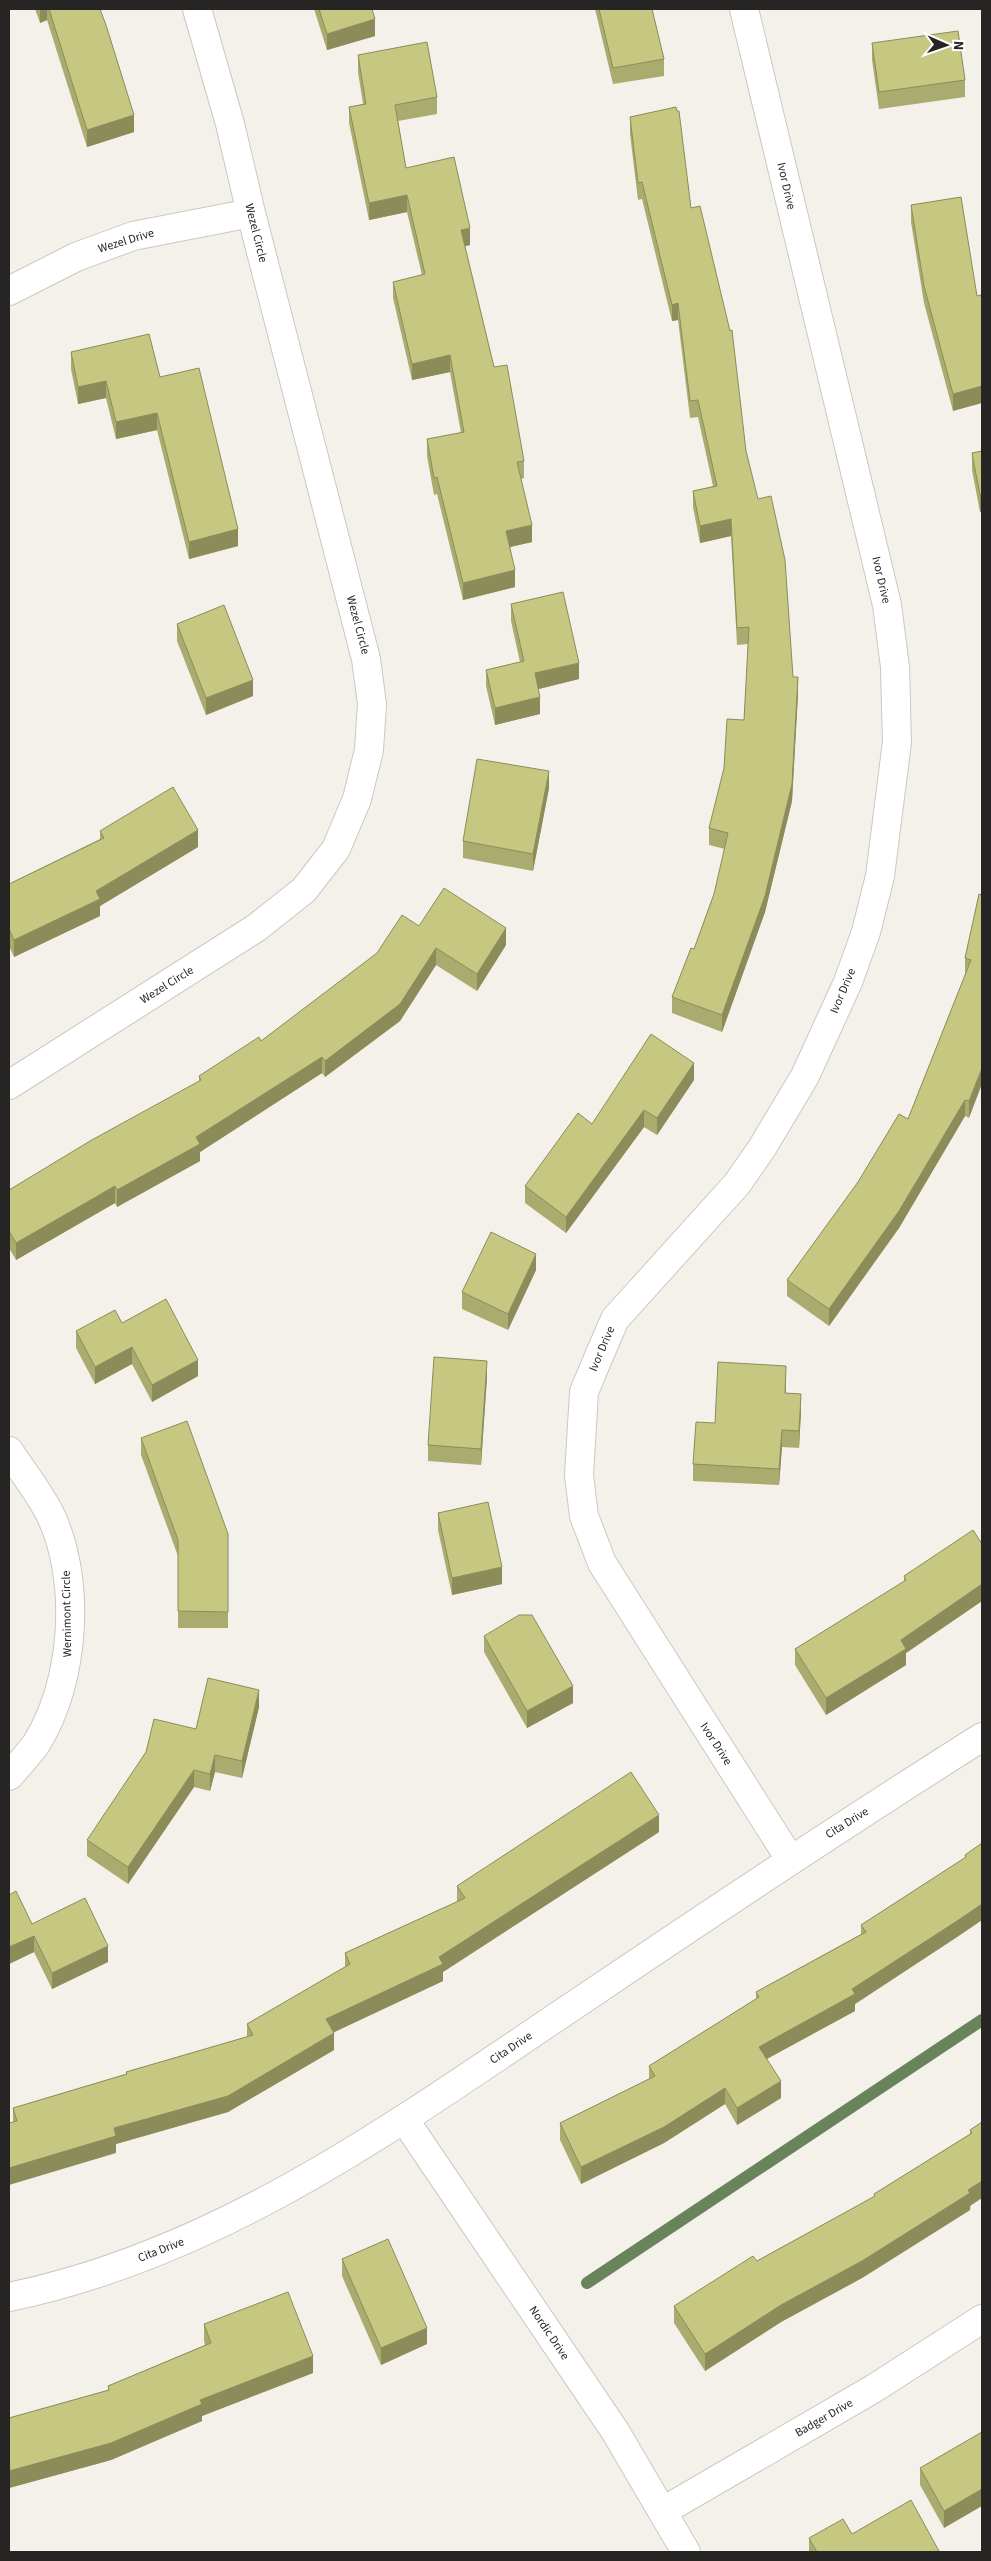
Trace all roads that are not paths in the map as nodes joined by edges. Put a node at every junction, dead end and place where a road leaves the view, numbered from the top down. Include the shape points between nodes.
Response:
1 (198, 9) edge
2 (744, 9) edge
3 (251, 213) junction
4 (9, 291) edge
5 (9, 1085) edge
6 (9, 1450) edge
7 (982, 1737) edge
8 (9, 1776) edge
9 (790, 1859) junction
10 (404, 2119) junction
11 (9, 2297) edge
12 (982, 2319) edge
13 (663, 2510) junction
14 (686, 2552) edge

1 - 3 street, Wezel Circle
2 - 9 street, Ivor Drive via 887,605 895,667 897,742 889,814 880,876 866,932 848,982 805,1076 737,1184 615,1319 584,1392 579,1475 584,1516 602,1563
3 - 4 street, Wezel Drive via 133,236 76,257
3 - 5 street, Wezel Circle via 366,659 372,704 369,750 357,798 336,849 304,890 256,928
6 - 8 street, Wernimont Circle via 50,1515 66,1565 69,1610 68,1661 55,1704 36,1744
7 - 9 street, Cita Drive
9 - 10 street, Cita Drive
10 - 11 street, Cita Drive via 277,2196 178,2244 49,2289
10 - 13 street, Nordic Drive via 615,2431
12 - 13 street, Badger Drive via 873,2390
13 - 14 street, Nordic Drive

